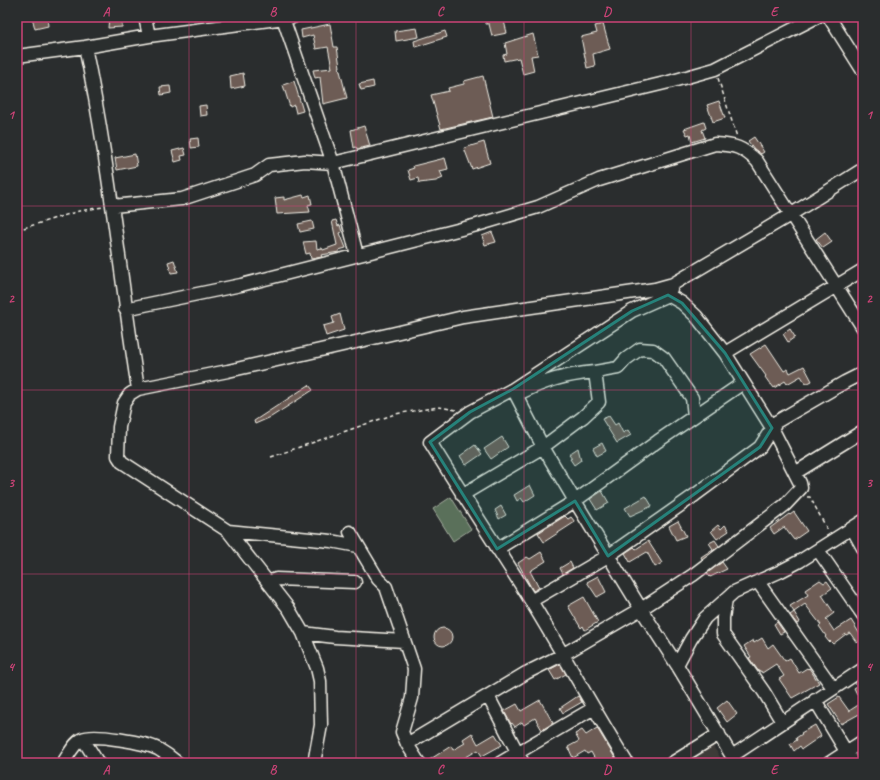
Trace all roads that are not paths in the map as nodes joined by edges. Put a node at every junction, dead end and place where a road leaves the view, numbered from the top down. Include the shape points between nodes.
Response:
1 (145, 17) edge
2 (817, 17) edge
3 (830, 17) edge
4 (281, 18) edge
5 (149, 36) junction
6 (85, 47) junction
7 (17, 56) edge
8 (863, 71) edge
9 (333, 163) junction
10 (863, 169) edge
11 (113, 206) junction
12 (790, 215) junction
13 (357, 255) junction
14 (863, 270) edge
15 (837, 286) junction
16 (670, 290) junction
17 (125, 309) junction
18 (863, 328) edge
19 (725, 353) junction
20 (595, 372) junction
21 (863, 373) edge
22 (743, 382) junction
23 (138, 389) junction
24 (515, 392) junction
25 (694, 416) junction
26 (772, 428) junction
27 (863, 431) edge
28 (543, 448) junction
29 (795, 473) junction
30 (462, 495) junction
31 (575, 502) junction
32 (863, 521) edge
33 (852, 528) junction
34 (228, 531) junction
35 (350, 532) dead end
36 (358, 546) junction
37 (863, 546) edge
38 (822, 548) junction
39 (497, 549) junction
40 (608, 556) junction
41 (268, 582) junction
42 (355, 582) dead end
43 (758, 582) junction
44 (726, 599) junction
45 (531, 601) junction
46 (641, 609) junction
47 (863, 614) edge
48 (303, 633) junction
49 (404, 641) junction
50 (562, 655) junction
51 (677, 665) junction
52 (863, 668) edge
53 (833, 688) junction
54 (488, 696) junction
55 (815, 700) junction
56 (594, 708) junction
57 (782, 722) junction
58 (718, 734) junction
59 (83, 739) junction
60 (863, 742) edge
61 (407, 744) junction
62 (846, 752) junction
63 (520, 758) edge
64 (734, 759) edge
65 (63, 763) edge
66 (98, 763) edge
67 (178, 763) edge
68 (314, 763) edge
69 (419, 763) edge
70 (500, 763) edge
71 (627, 763) edge
72 (672, 763) edge
73 (829, 763) edge
74 (853, 763) edge

1 - 5 street
2 - 9 street via 715,69
3 - 8 street
4 - 5 street
4 - 9 street
5 - 6 street
6 - 7 street
6 - 11 street
9 - 11 street via 305,161 269,165 255,175 182,199
9 - 13 street
10 - 12 street
11 - 17 street
12 - 13 street via 757,161 746,150 731,145 714,144 599,180 538,207
12 - 15 street
12 - 16 street
13 - 17 street via 241,285
14 - 15 street
15 - 18 street
15 - 19 street
16 - 19 street via 696,316
16 - 23 street via 463,316 228,371
16 - 24 street via 632,311
17 - 23 street
19 - 22 street
20 - 24 street via 572,374
20 - 25 street via 618,368 640,349 653,350 664,358 692,398
20 - 28 street via 599,402
21 - 26 street via 776,422
22 - 25 street
22 - 26 street
23 - 34 street via 130,394 124,403 119,427 118,456 122,462
24 - 28 street
24 - 30 street via 470,412 430,442
25 - 31 street
26 - 29 street
26 - 40 street via 760,447
27 - 29 street
28 - 30 street
28 - 31 street
29 - 46 street via 801,488 785,505 693,575
30 - 39 street
31 - 39 street
31 - 40 street
32 - 33 street
33 - 37 street
33 - 38 street
34 - 36 street
34 - 41 street
35 - 36 street
36 - 49 street via 378,579 386,587
38 - 43 street
38 - 47 street
39 - 45 street
40 - 45 street
40 - 46 street
41 - 42 street via 276,579
41 - 48 street via 289,609
43 - 44 street via 734,592
43 - 53 street
44 - 51 street via 705,618 690,639
44 - 57 street via 723,634
45 - 50 street
46 - 50 street
46 - 51 street
48 - 49 street
48 - 68 street via 320,681 320,725
49 - 61 street via 414,670 412,698 402,732
50 - 54 street
50 - 56 street
51 - 58 street
52 - 53 street
53 - 55 street
54 - 61 street
54 - 63 street
55 - 57 street
55 - 62 street
56 - 63 street
56 - 71 street
57 - 64 street
58 - 64 street
58 - 72 street
59 - 65 street
59 - 66 street
59 - 67 street via 102,738 134,742 158,749
60 - 62 street
61 - 69 street
62 - 73 street
62 - 74 street
63 - 70 street

